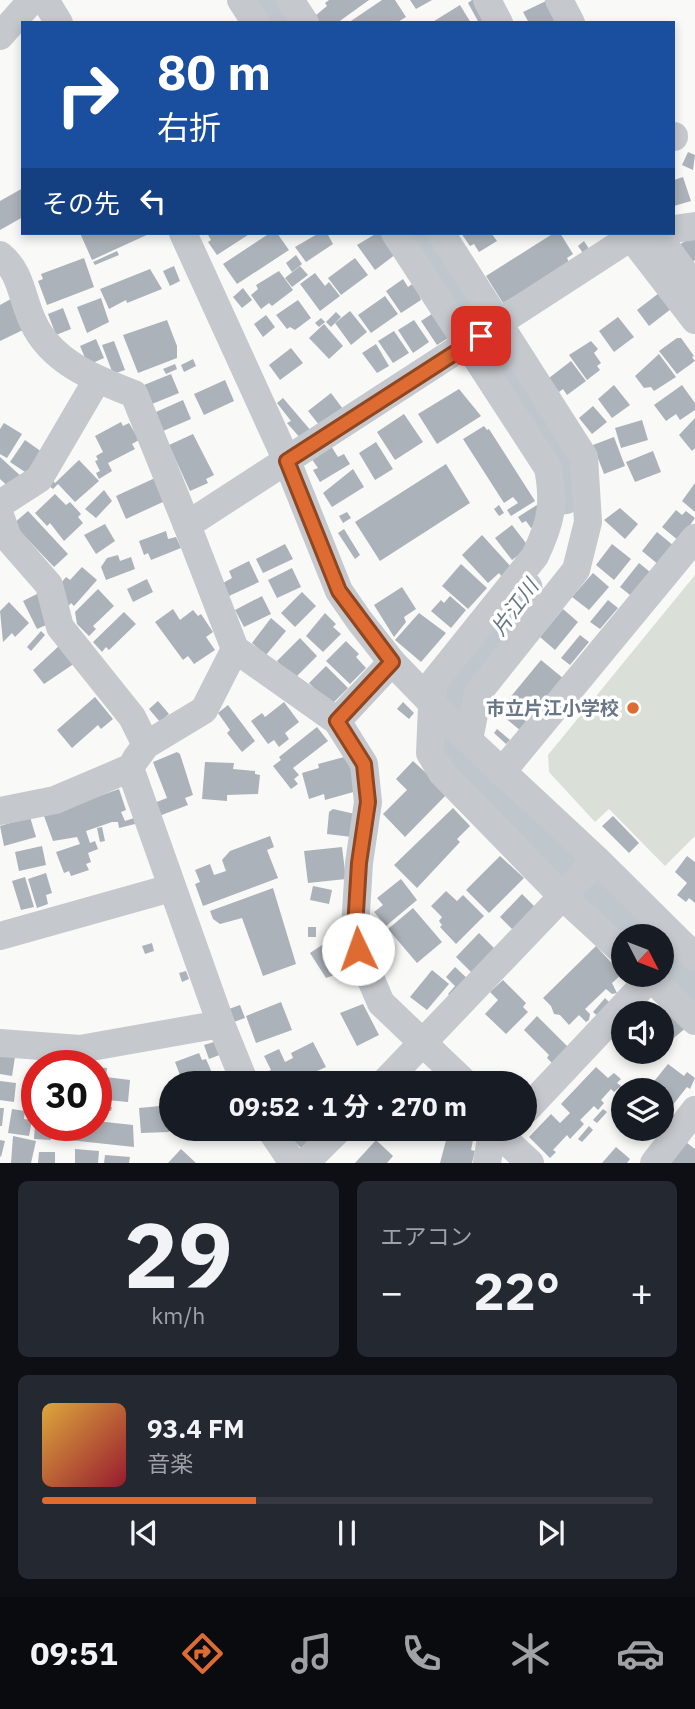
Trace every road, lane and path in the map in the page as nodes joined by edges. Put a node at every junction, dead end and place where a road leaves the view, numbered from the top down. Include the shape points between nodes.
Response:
1 (32, 0) edge
2 (45, 0) edge
3 (241, 0) edge
4 (290, 0) edge
5 (487, 0) edge
6 (559, 0) edge
7 (58, 21) edge
8 (255, 21) edge
9 (304, 21) edge
10 (498, 21) edge
11 (570, 21) edge
12 (0, 36) edge
13 (695, 226) edge
14 (675, 229) edge
15 (184, 235) edge
16 (395, 235) edge
17 (442, 235) edge
18 (641, 235) edge
19 (644, 235) edge
20 (645, 235) edge
21 (0, 255) edge
22 (695, 287) edge
23 (695, 320) edge
24 (497, 326) junction
25 (468, 344) junction
26 (97, 380) junction
27 (287, 461) junction
28 (0, 504) edge
29 (0, 515) edge
30 (187, 525) junction
31 (695, 538) edge
32 (235, 649) junction
33 (392, 662) junction
34 (434, 703) junction
35 (337, 721) junction
36 (466, 738) junction
37 (146, 745) junction
38 (130, 768) junction
39 (501, 773) junction
40 (0, 811) edge
41 (593, 864) junction
42 (171, 888) junction
43 (565, 894) junction
44 (0, 936) edge
45 (611, 940) edge
46 (695, 957) edge
47 (640, 987) edge
48 (661, 987) edge
49 (695, 1021) edge
50 (221, 1024) junction
51 (0, 1043) edge
52 (423, 1044) junction
53 (240, 1071) edge
54 (396, 1071) edge
55 (452, 1071) edge
56 (537, 1098) edge
57 (695, 1110) edge
58 (278, 1141) edge
59 (327, 1141) edge
60 (498, 1141) edge
61 (293, 1163) edge
62 (305, 1163) edge
63 (530, 1163) edge
64 (653, 1163) edge

1 - 12 street
2 - 7 street
3 - 8 street
4 - 9 street
5 - 10 street
6 - 11 street
13 - 14 street
15 - 27 street
16 - 25 street
17 - 24 street
18 - 24 street
19 - 23 street
20 - 22 street via 658,241
21 - 26 street via 15,267 33,324 61,359
24 - 25 street
24 - 36 street via 584,457 588,522 576,570 478,693
25 - 27 street
25 - 34 street via 548,468 554,500 535,556 433,682
26 - 28 street via 40,480
26 - 30 street via 134,394
27 - 30 street
27 - 33 street via 339,591
29 - 37 street via 8,538 50,586 60,628 132,717
30 - 32 street
31 - 39 street
32 - 35 street
32 - 37 street via 204,710
33 - 34 street
33 - 35 street
34 - 36 street
34 - 43 street via 430,754 442,773
35 - 52 street via 364,764 368,802 359,863 358,949 381,1003
36 - 39 street
37 - 38 street
38 - 40 street via 55,800
38 - 42 street
39 - 41 street
41 - 43 street
41 - 46 street
42 - 44 street
42 - 50 street
43 - 45 street
43 - 52 street
47 - 56 street
48 - 49 street
50 - 51 street via 80,1049
50 - 53 street
52 - 54 street
52 - 55 street
57 - 64 street
58 - 61 street
59 - 62 street
60 - 63 street

